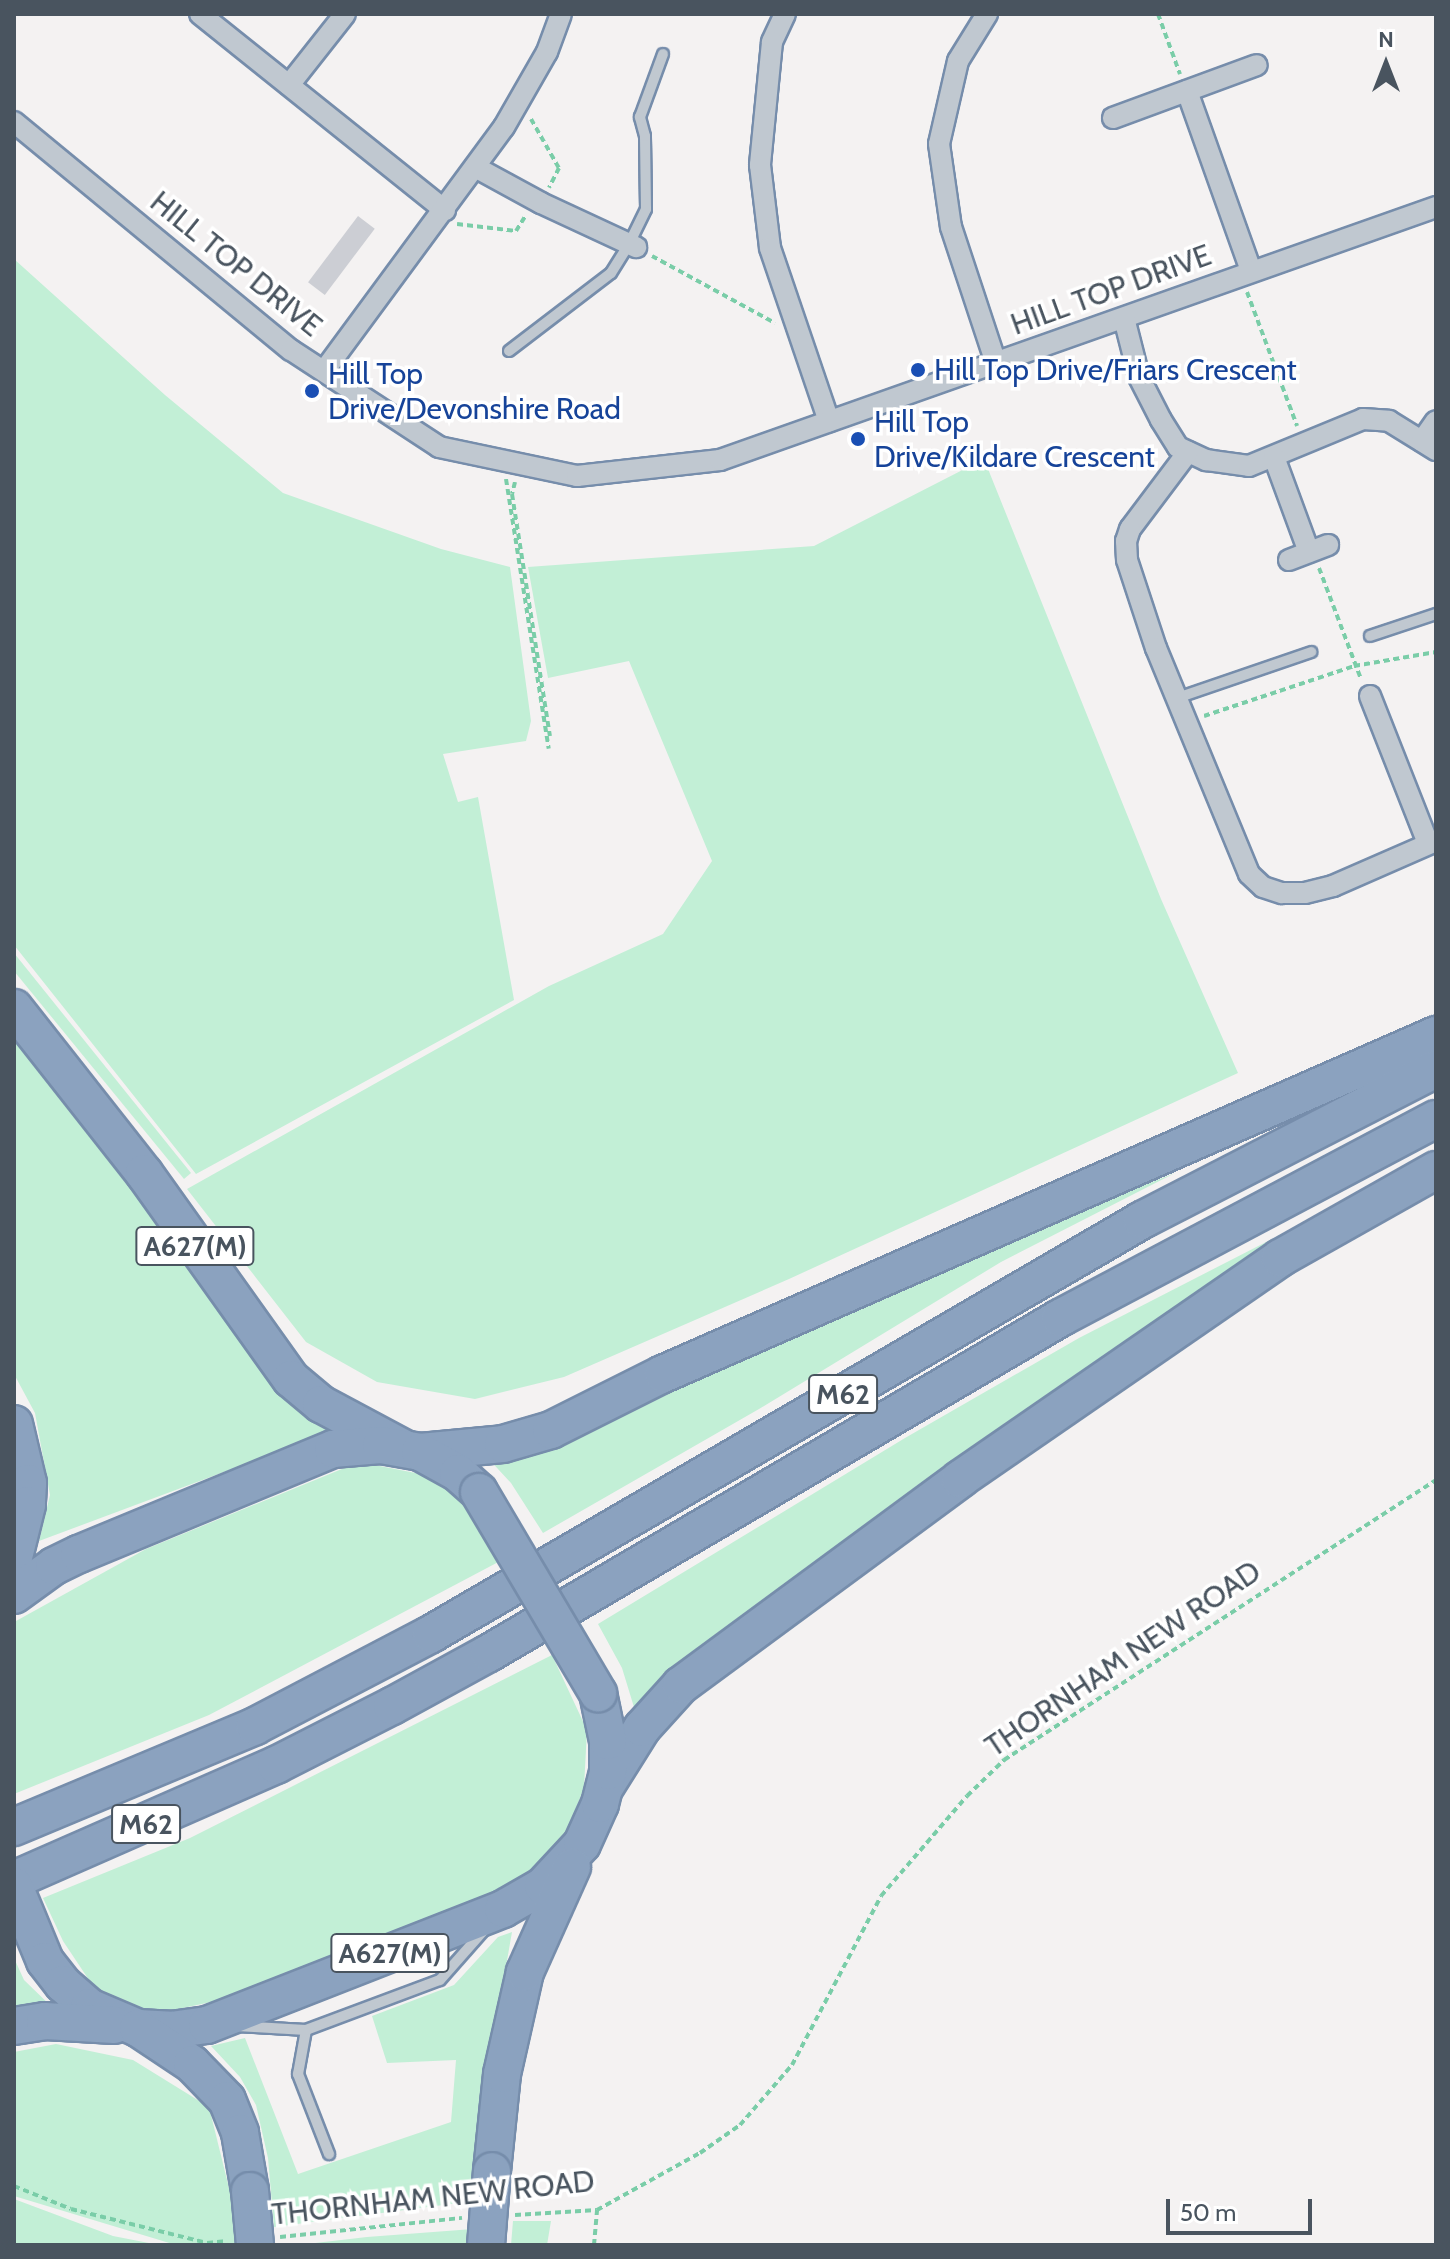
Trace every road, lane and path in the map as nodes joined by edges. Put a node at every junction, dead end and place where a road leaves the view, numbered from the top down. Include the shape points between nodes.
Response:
1 (200, 14) edge
2 (345, 14) edge
3 (561, 14) edge
4 (785, 14) edge
5 (987, 14) edge
6 (1158, 14) edge
7 (663, 54) dead end
8 (1257, 65) dead end
9 (289, 85) junction
10 (1187, 91) junction
11 (520, 99) junction
12 (1113, 118) dead end
13 (14, 122) edge
14 (475, 167) junction
15 (538, 202) junction
16 (1436, 207) edge
17 (442, 214) junction
18 (633, 246) junction
19 (1246, 273) junction
20 (1124, 318) junction
21 (800, 337) junction
22 (509, 351) dead end
23 (996, 363) junction
24 (324, 371) junction
25 (829, 421) junction
26 (1436, 421) edge
27 (1429, 445) edge
28 (1305, 446) junction
29 (1188, 452) junction
30 (1274, 457) junction
31 (512, 462) junction
32 (1317, 549) junction
33 (1289, 560) dead end
34 (1436, 614) edge
35 (1370, 636) dead end
36 (1311, 652) dead end
37 (1436, 652) edge
38 (1354, 666) junction
39 (1370, 696) joint
40 (1177, 698) junction
41 (1186, 722) junction
42 (550, 736) dead end
43 (549, 749) dead end
44 (1432, 842) edge
45 (14, 1008) edge
46 (1436, 1035) edge
47 (1436, 1069) edge
48 (1436, 1119) edge
49 (1436, 1170) edge
50 (14, 1424) edge
51 (413, 1450) junction
52 (1436, 1480) edge
53 (14, 1557) edge
54 (14, 1595) edge
55 (605, 1787) junction
56 (14, 1827) edge
57 (582, 1844) junction
58 (14, 1883) edge
59 (503, 1909) junction
60 (207, 2025) junction
61 (14, 2026) edge
62 (133, 2027) junction
63 (306, 2030) junction
64 (329, 2154) dead end
65 (14, 2186) edge
66 (597, 2210) junction
67 (486, 2226) edge
68 (255, 2241) edge
69 (594, 2245) edge

1 - 9 street
2 - 9 street
3 - 11 street
4 - 21 street via 772,42 760,165 770,248
5 - 23 street via 958,61 939,144 951,227
6 - 10 path
7 - 18 lane via 640,117 646,209
8 - 10 street
9 - 17 street
10 - 12 street
10 - 19 street
11 - 14 street
11 - 15 path via 559,168
13 - 24 street, HILL TOP DRIVE via 291,350
14 - 15 street
14 - 17 street
15 - 17 path via 516,231
15 - 18 street
16 - 19 street, HILL TOP DRIVE
17 - 24 street
18 - 21 path
18 - 22 lane via 611,273
19 - 20 street, HILL TOP DRIVE
19 - 28 path
20 - 23 street, HILL TOP DRIVE
20 - 29 street via 1139,377 1178,447
21 - 25 street
23 - 25 street, HILL TOP DRIVE
24 - 31 street, HILL TOP DRIVE via 439,447
25 - 31 street, HILL TOP DRIVE via 720,460 577,476
26 - 27 street
27 - 28 street via 1389,421 1363,419
28 - 30 street
29 - 30 street via 1249,466
29 - 40 street via 1126,541 1127,560
30 - 32 street
31 - 42 path via 512,494
31 - 43 path
32 - 33 street
32 - 38 path
34 - 35 lane
36 - 40 lane
37 - 38 path
38 - 39 path
38 - 41 path
39 - 44 street
40 - 41 street
41 - 44 street via 1249,874 1263,887 1305,893 1333,886
45 - 51 highway, A627(M) via 144,1173 291,1379 330,1410
46 - 51 highway via 663,1374 551,1430 503,1444
47 - 56 highway, M62 via 1142,1220 431,1634 255,1726
48 - 58 highway, M62 via 1060,1318 392,1706 276,1765
49 - 55 highway via 1280,1258 960,1479 681,1685 651,1717
50 - 53 highway via 28,1483
51 - 54 highway, A627(M) via 364,1445 319,1453 79,1554
51 - 55 highway, A627(M), bridge via 458,1473 479,1492 598,1693 608,1741
52 - 66 path, THORNHAM NEW ROAD via 1004,1760 881,1896 792,2065 740,2125
55 - 57 highway, A627(M)
57 - 59 highway, A627(M) via 543,1886
57 - 67 highway, A627(M), bridge via 525,1972 502,2074
58 - 62 highway, A627(M) via 45,1961 63,1984 89,2007
59 - 60 highway, A627(M)
59 - 63 lane via 440,1980
60 - 62 highway, A627(M) via 171,2030
60 - 63 lane
61 - 62 highway via 45,2021
62 - 68 highway, A627(M), bridge via 192,2064 227,2100 240,2133
63 - 64 lane via 298,2074
65 - 68 path, THORNHAM NEW ROAD via 71,2209 207,2243
66 - 67 path, THORNHAM NEW ROAD
66 - 69 path
67 - 68 path, THORNHAM NEW ROAD

